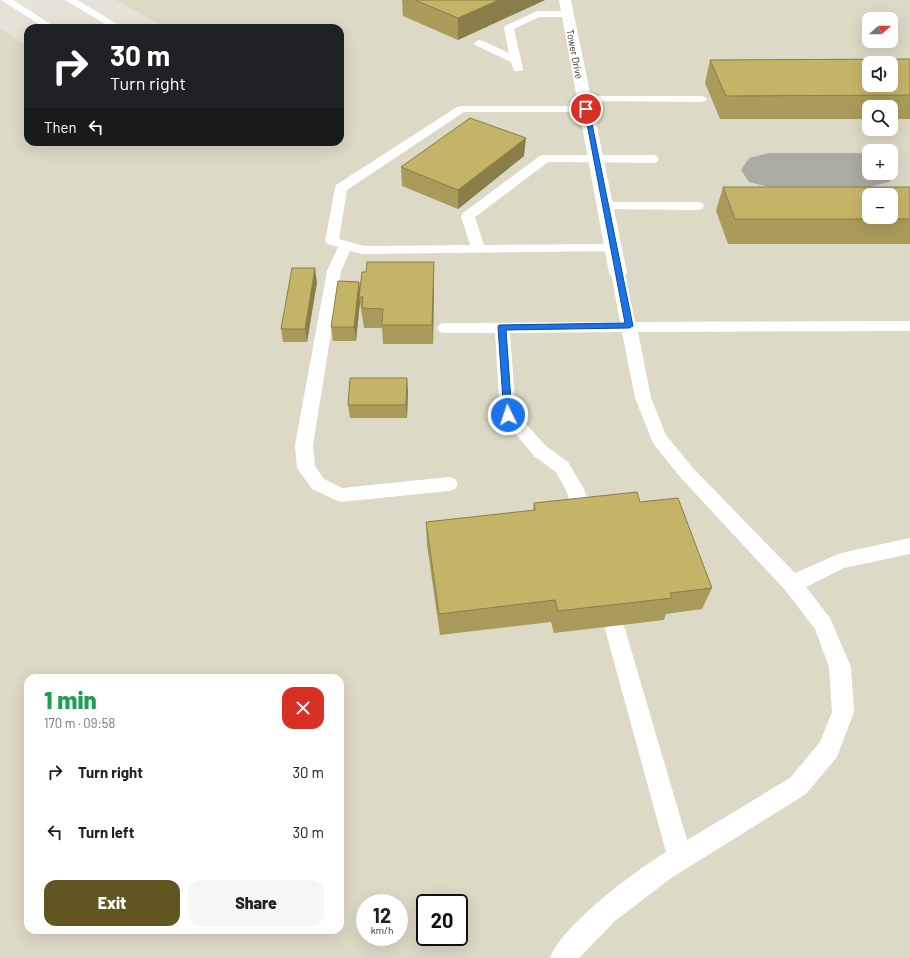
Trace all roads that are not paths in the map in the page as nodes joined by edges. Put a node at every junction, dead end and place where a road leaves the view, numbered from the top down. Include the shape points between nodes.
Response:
1 (6, 0) edge
2 (70, 0) edge
3 (566, 7) edge
4 (45, 24) edge
5 (112, 24) edge
6 (479, 43) dead end
7 (701, 99) dead end
8 (585, 104) junction
9 (596, 158) junction
10 (653, 159) dead end
11 (605, 206) junction
12 (697, 206) dead end
13 (346, 245) junction
14 (613, 248) junction
15 (478, 249) junction
16 (618, 273) joint
17 (629, 326) junction
18 (910, 326) edge
19 (502, 327) junction
20 (445, 328) dead end
21 (450, 484) dead end
22 (582, 511) edge
23 (910, 546) edge
24 (792, 584) junction
25 (615, 629) edge
26 (680, 857) junction
27 (563, 958) edge

1 - 4 lane
2 - 5 lane
3 - 6 lane via 537,14 509,28 517,65
3 - 8 street, Tower Drive
7 - 8 lane
8 - 9 street, Tower Drive
8 - 13 lane via 461,109 341,188 332,241
9 - 10 lane
9 - 11 street, Tower Drive
9 - 15 lane via 545,158 468,216
11 - 12 lane
11 - 14 street, Tower Drive
13 - 15 lane via 363,250
13 - 21 lane via 334,271 304,445 306,468 318,484 340,495
14 - 15 lane
14 - 16 street, Tower Drive
16 - 17 lane
17 - 18 lane
17 - 19 lane
17 - 24 lane via 643,398 659,438 686,472
19 - 20 lane
19 - 22 lane via 508,415 540,451 562,467 575,489
23 - 24 lane via 841,561
24 - 26 lane via 823,624 840,667 843,712 829,749 798,786
25 - 26 lane
26 - 27 lane via 606,912

